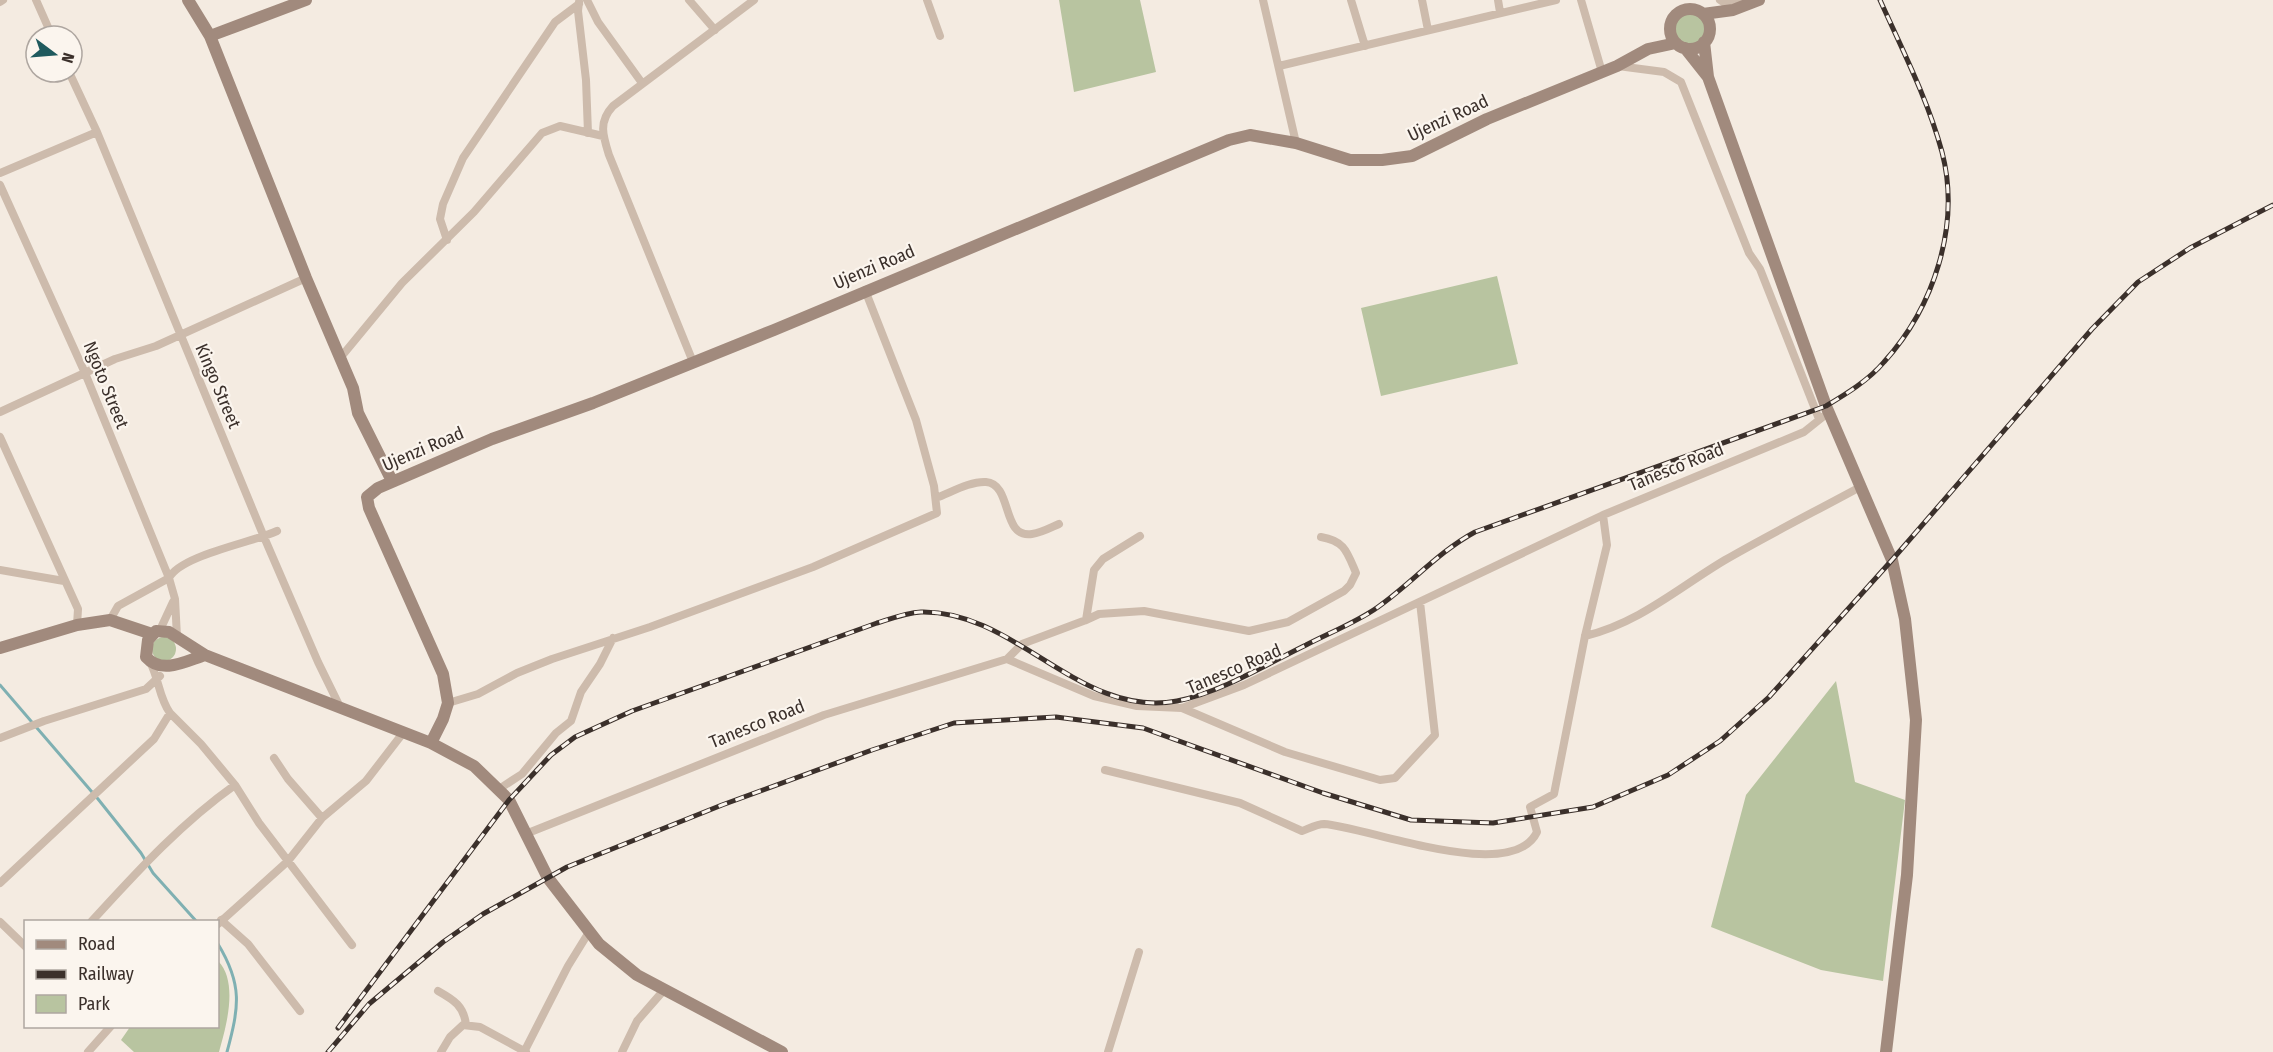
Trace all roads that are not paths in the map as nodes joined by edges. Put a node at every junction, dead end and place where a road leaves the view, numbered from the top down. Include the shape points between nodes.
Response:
1 (36, 0) edge
2 (188, 0) edge
3 (306, 0) edge
4 (689, 0) edge
5 (754, 0) edge
6 (927, 0) edge
7 (1263, 0) edge
8 (1351, 0) edge
9 (1422, 0) edge
10 (1498, 0) edge
11 (1556, 0) edge
12 (1581, 0) edge
13 (1680, 0) edge
14 (1720, 0) edge
15 (1759, 0) edge
16 (582, 1) edge
17 (1736, 5) edge
18 (1696, 8) edge
19 (1500, 12) junction
20 (1674, 18) junction
21 (47, 24) edge
22 (1709, 28) junction
23 (715, 30) junction
24 (1428, 30) junction
25 (210, 36) junction
26 (940, 36) dead end
27 (1704, 42) junction
28 (1365, 46) junction
29 (1680, 46) junction
30 (1648, 50) junction
31 (1279, 66) junction
32 (1617, 66) junction
33 (1602, 72) junction
34 (1708, 77) junction
35 (642, 83) junction
36 (75, 84) edge
37 (97, 132) junction
38 (588, 133) junction
39 (603, 136) junction
40 (1296, 143) junction
41 (0, 173) edge
42 (0, 185) edge
43 (447, 240) junction
44 (306, 278) junction
45 (865, 290) junction
46 (180, 336) junction
47 (341, 357) junction
48 (693, 362) junction
49 (85, 374) junction
50 (0, 412) edge
51 (1824, 415) junction
52 (0, 437) edge
53 (392, 482) junction
54 (1862, 486) junction
55 (936, 498) junction
56 (1603, 515) junction
57 (1059, 524) dead end
58 (277, 531) dead end
59 (1140, 536) dead end
60 (264, 537) junction
61 (1321, 537) dead end
62 (0, 570) edge
63 (169, 578) junction
64 (64, 581) junction
65 (175, 599) junction
66 (1420, 602) junction
67 (110, 620) junction
68 (1086, 620) junction
69 (77, 625) junction
70 (126, 625) junction
71 (156, 632) junction
72 (1585, 636) junction
73 (613, 638) junction
74 (178, 639) junction
75 (0, 648) edge
76 (205, 656) junction
77 (1007, 659) junction
78 (148, 660) junction
79 (170, 666) junction
80 (159, 678) junction
81 (447, 703) junction
82 (1182, 708) junction
83 (342, 710) junction
84 (170, 712) junction
85 (403, 733) junction
86 (0, 738) edge
87 (431, 743) junction
88 (274, 758) dead end
89 (1105, 770) dead end
90 (235, 785) junction
91 (499, 789) junction
92 (322, 818) junction
93 (528, 832) junction
94 (288, 861) junction
95 (0, 883) edge
96 (92, 920) edge
97 (0, 922) edge
98 (219, 922) edge
99 (589, 932) junction
100 (24, 945) edge
101 (352, 945) dead end
102 (1139, 952) dead end
103 (664, 990) junction
104 (438, 991) dead end
105 (300, 1011) dead end
106 (466, 1025) junction
107 (109, 1028) edge
108 (88, 1052) edge
109 (441, 1052) edge
110 (525, 1052) edge
111 (622, 1052) edge
112 (782, 1052) edge
113 (1108, 1052) edge
114 (1886, 1052) edge

1 - 21 street
2 - 25 street
3 - 25 street
4 - 23 street
5 - 23 street
6 - 26 street
7 - 31 street
8 - 28 street
9 - 24 street
10 - 19 street
11 - 19 street
12 - 33 street
13 - 20 street
14 - 17 street
15 - 17 street
16 - 35 street
16 - 38 street
16 - 43 street via 555,22 463,158 442,204 440,219
17 - 18 street
17 - 22 street
18 - 20 street
18 - 22 street
19 - 24 street
20 - 29 street via 1671,34
20 - 30 street
22 - 27 street
23 - 35 street
24 - 28 street
25 - 44 street
27 - 29 street via 1695,48
27 - 34 street
28 - 31 street
29 - 30 street
29 - 34 street
30 - 32 street, Ujenzi Road
31 - 40 street
32 - 33 street, Ujenzi Road
32 - 51 street via 1664,72 1681,82 1740,233 1760,269
33 - 40 street, Ujenzi Road via 1486,119 1412,156 1350,160
34 - 51 street
35 - 39 street via 607,113
36 - 37 street, Kingo Street
37 - 41 street
37 - 46 street, Kingo Street
38 - 39 street
38 - 43 street via 560,126 542,134
39 - 48 street
40 - 45 street, Ujenzi Road via 1250,135 1229,140
42 - 49 street, Ngoto Street
43 - 47 street via 402,283
44 - 46 street
44 - 47 street
45 - 48 street, Ujenzi Road
45 - 55 street via 916,420
46 - 49 street via 115,358
46 - 60 street, Kingo Street
47 - 53 street via 358,414
48 - 53 street, Ujenzi Road
49 - 50 street
49 - 63 street, Ngoto Street
51 - 54 street
51 - 56 street, Tanesco Road via 1804,432
52 - 64 street
53 - 81 street, Ujenzi Road via 368,497 369,508 434,651 445,680
54 - 72 street via 1723,562 1635,619
54 - 114 street via 1892,560 1905,619 1916,720 1907,875
55 - 57 street via 985,482 994,485 1003,497 1013,525 1021,533 1034,534
55 - 73 street via 937,513 921,522 813,567
56 - 66 street, Tanesco Road
56 - 72 street via 1607,545
58 - 60 street
59 - 68 street via 1103,559 1094,570
60 - 63 street via 191,561
60 - 83 street, Kingo Street
61 - 68 street via 1336,539 1356,573 1344,591 1288,621 1249,632 1144,611 1099,614
62 - 64 street
63 - 65 street, Ngoto Street
63 - 67 street via 118,606
64 - 69 street via 78,609
65 - 71 street
65 - 74 street, Ngoto Street
66 - 82 street, Tanesco Road via 1244,685
66 - 82 street via 1435,735 1395,778 1380,780 1285,752
67 - 69 street
67 - 70 street
68 - 77 street via 1022,644
69 - 75 street
70 - 71 street
70 - 78 street
71 - 74 street via 169,632
71 - 78 street via 146,647
72 - 89 street via 1554,794 1530,807 1537,832 1532,841 1511,852 1484,855 1430,848 1323,824 1302,831 1240,803
73 - 81 street
73 - 91 street via 581,692 571,721 522,774
74 - 76 street
74 - 79 street via 180,653
76 - 79 street
76 - 83 street
77 - 82 street, Tanesco Road via 1094,696 1137,706
77 - 93 street, Tanesco Road via 824,715
78 - 79 street
78 - 80 street
79 - 80 street
80 - 84 street via 162,702
80 - 86 street via 146,688
81 - 87 street, Ujenzi Road
83 - 85 street
84 - 90 street
84 - 95 street via 148,746
85 - 87 street
85 - 92 street via 366,781
87 - 91 street via 474,766
88 - 92 street
90 - 94 street
90 - 96 street via 202,808
91 - 93 street
92 - 94 street
93 - 99 street via 548,878
94 - 98 street
94 - 101 street
97 - 100 street
98 - 105 street via 248,944
99 - 103 street via 620,962
99 - 110 street
102 - 113 street
103 - 111 street via 637,1021
103 - 112 street
104 - 106 street via 464,1011
106 - 109 street via 456,1030
106 - 110 street via 480,1027
107 - 108 street

